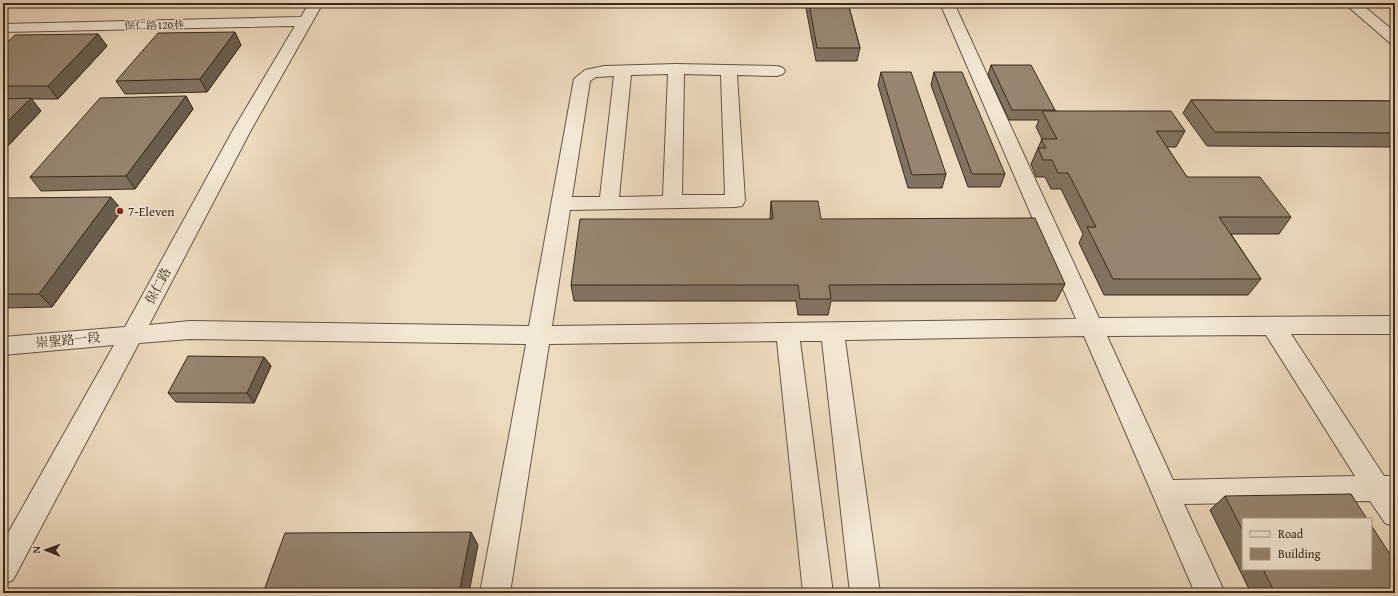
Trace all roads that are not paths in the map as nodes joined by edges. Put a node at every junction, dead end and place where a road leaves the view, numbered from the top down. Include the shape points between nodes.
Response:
1 (316, 3) edge
2 (947, 3) edge
3 (1351, 3) edge
4 (304, 21) junction
5 (9, 28) edge
6 (3, 40) edge
7 (1395, 40) edge
8 (676, 69) junction
9 (623, 70) junction
10 (729, 71) junction
11 (777, 71) dead end
12 (672, 202) junction
13 (609, 203) junction
14 (560, 204) junction
15 (1395, 325) edge
16 (1273, 326) junction
17 (1091, 327) junction
18 (832, 332) junction
19 (788, 333) junction
20 (132, 335) junction
21 (538, 335) junction
22 (3, 346) edge
23 (1386, 488) edge
24 (1165, 492) junction
25 (1395, 514) edge
26 (3, 570) edge
27 (495, 593) edge
28 (818, 593) edge
29 (865, 593) edge
30 (1210, 593) edge

1 - 4 street, 保仁路
2 - 17 street
3 - 7 street
4 - 5 street, 保仁路120巷
4 - 20 street, 保仁路 via 242,130
5 - 6 street
8 - 9 street
8 - 10 street
8 - 12 street
9 - 13 street
9 - 14 street via 591,73 582,80
10 - 11 street
10 - 12 street via 735,201
12 - 13 street
13 - 14 street
14 - 21 street
15 - 16 street, 崇聖路一段
16 - 17 street, 崇聖路一段
16 - 23 street
17 - 18 street, 崇聖路一段
17 - 24 street
18 - 19 street, 崇聖路一段
18 - 29 street
19 - 21 street, 崇聖路一段
19 - 28 street
20 - 21 street, 崇聖路一段 via 190,330
20 - 22 street, 崇聖路一段
20 - 26 street, 保仁路
21 - 27 street
23 - 24 street
23 - 25 street
24 - 30 street

